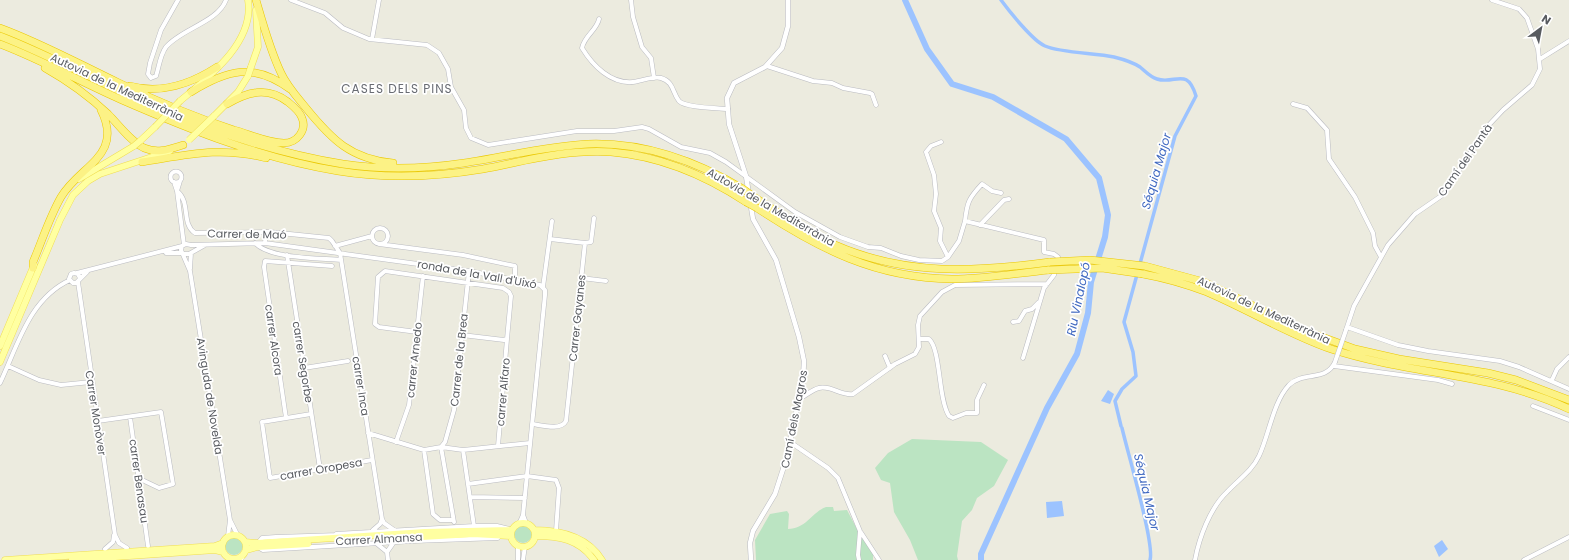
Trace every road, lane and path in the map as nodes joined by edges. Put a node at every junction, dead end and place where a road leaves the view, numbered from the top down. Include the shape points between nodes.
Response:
1 (178, 0) edge
2 (226, 0) edge
3 (248, 0) edge
4 (255, 0) edge
5 (292, 0) edge
6 (379, 0) edge
7 (631, 0) edge
8 (788, 0) edge
9 (1492, 0) edge
10 (599, 19) dead end
11 (0, 28) edge
12 (0, 36) edge
13 (372, 39) junction
14 (1569, 41) edge
15 (17, 43) junction
16 (0, 44) edge
17 (25, 55) junction
18 (1540, 59) junction
19 (767, 66) junction
20 (217, 67) junction
21 (654, 78) junction
22 (118, 83) junction
23 (191, 92) junction
24 (293, 92) junction
25 (227, 104) junction
26 (1293, 104) dead end
27 (876, 106) dead end
28 (99, 107) junction
29 (728, 109) junction
30 (186, 142) junction
31 (941, 142) dead end
32 (142, 162) junction
33 (431, 166) junction
34 (431, 175) junction
35 (746, 176) junction
36 (180, 181) junction
37 (174, 182) junction
38 (177, 192) junction
39 (1001, 193) dead end
40 (1009, 200) dead end
41 (594, 218) dead end
42 (552, 221) dead end
43 (965, 221) junction
44 (980, 225) junction
45 (252, 232) junction
46 (266, 232) junction
47 (372, 236) junction
48 (388, 236) junction
49 (550, 239) junction
50 (253, 243) junction
51 (265, 243) junction
52 (585, 243) junction
53 (380, 244) junction
54 (186, 245) junction
55 (206, 245) junction
56 (336, 246) junction
57 (397, 247) junction
58 (192, 252) junction
59 (160, 253) junction
60 (183, 253) junction
61 (340, 253) junction
62 (287, 255) junction
63 (1381, 257) junction
64 (948, 258) junction
65 (341, 260) junction
66 (288, 263) junction
67 (332, 266) dead end
68 (32, 268) junction
69 (190, 271) junction
70 (469, 271) junction
71 (87, 272) junction
72 (77, 273) junction
73 (423, 276) junction
74 (80, 278) junction
75 (581, 278) junction
76 (515, 279) junction
77 (70, 280) junction
78 (606, 280) dead end
79 (76, 283) junction
80 (468, 283) junction
81 (1047, 284) junction
82 (543, 287) junction
83 (1040, 300) junction
84 (1013, 322) dead end
85 (1346, 329) junction
86 (417, 332) junction
87 (462, 335) junction
88 (507, 339) junction
89 (919, 339) junction
90 (0, 346) edge
91 (885, 356) dead end
92 (1569, 357) edge
93 (1022, 358) dead end
94 (348, 361) dead end
95 (0, 362) edge
96 (1334, 364) junction
97 (8, 366) junction
98 (304, 368) junction
99 (890, 368) junction
100 (1552, 380) junction
101 (91, 382) junction
102 (0, 383) edge
103 (1452, 384) dead end
104 (984, 386) dead end
105 (1569, 389) edge
106 (799, 399) junction
107 (1569, 400) edge
108 (1533, 406) dead end
109 (1569, 409) edge
110 (311, 414) junction
111 (130, 417) junction
112 (286, 418) junction
113 (1569, 420) edge
114 (98, 421) junction
115 (532, 424) junction
116 (368, 433) junction
117 (396, 442) junction
118 (790, 442) junction
119 (530, 443) junction
120 (498, 446) junction
121 (441, 447) junction
122 (424, 450) junction
123 (462, 450) junction
124 (372, 460) junction
125 (320, 469) junction
126 (527, 476) junction
127 (138, 478) junction
128 (468, 484) junction
129 (470, 497) junction
130 (525, 498) junction
131 (523, 515) junction
132 (382, 519) junction
133 (230, 520) junction
134 (453, 520) junction
135 (526, 523) junction
136 (519, 524) junction
137 (474, 526) junction
138 (454, 527) junction
139 (394, 530) junction
140 (373, 531) junction
141 (556, 531) junction
142 (860, 531) junction
143 (511, 532) junction
144 (535, 533) junction
145 (336, 534) junction
146 (114, 535) junction
147 (504, 535) junction
148 (228, 536) junction
149 (238, 536) junction
150 (345, 537) junction
151 (1569, 537) edge
152 (338, 541) junction
153 (245, 542) junction
154 (394, 542) junction
155 (223, 543) junction
156 (376, 543) junction
157 (257, 545) junction
158 (348, 545) junction
159 (518, 545) junction
160 (148, 546) dead end
161 (525, 546) junction
162 (127, 548) dead end
163 (105, 549) dead end
164 (246, 550) junction
165 (223, 552) junction
166 (387, 552) junction
167 (240, 559) edge
168 (6, 560) edge
169 (72, 560) edge
170 (231, 560) edge
171 (388, 560) edge
172 (518, 560) edge
173 (523, 560) edge
174 (594, 560) edge
175 (602, 560) edge
176 (751, 560) edge
177 (859, 560) edge
178 (879, 560) edge
179 (1195, 560) edge
180 (1524, 560) edge

1 - 2 street via 161,30 150,63 148,74 151,78 156,76 166,48 219,12
3 - 20 main road via 248,19 241,38
4 - 24 highway via 277,63
4 - 25 main road, bridge via 258,47 248,76
5 - 13 street via 325,13 343,28
6 - 13 street
7 - 21 street via 633,17 642,47 651,58
8 - 19 street, Camí dels Magros via 785,41
9 - 18 street, Camí del Pantà via 1520,9 1532,28
10 - 21 street via 582,48 602,72 622,82
11 - 15 highway
12 - 15 highway, Autovia de la Mediterrània
13 - 35 street via 427,45 433,48 448,69 451,87 464,110 466,128 471,138 488,146 577,131 614,131 642,127 681,147 710,153
14 - 18 street
15 - 16 highway, Autovia de la Mediterrània
15 - 17 highway, Autovia de la Mediterrània
15 - 22 highway
15 - 33 highway, Autovia de la Mediterrània via 162,110 264,146 363,166
17 - 28 highway via 70,83
17 - 34 highway, Autovia de la Mediterrània via 149,111 263,153 339,171 384,176
18 - 63 street, Camí del Pantà via 1540,69 1532,85 1486,128 1444,194 1415,214 1394,236
19 - 27 street via 813,81 870,93
19 - 29 street, Camí dels Magros via 734,83 727,98
20 - 22 highway via 191,81 168,87 146,89
20 - 23 main road
21 - 29 street via 661,78 671,84 682,102
22 - 25 highway via 192,115 276,142 295,140 302,130 302,118 299,113 277,95 264,92 249,93
23 - 24 highway via 219,76 257,72
23 - 68 main road, bridge via 134,146 78,180 64,197
24 - 33 highway via 330,135 354,154 376,161
25 - 30 main road, bridge
26 - 63 street via 1307,108 1327,130 1329,159 1355,197 1374,233
28 - 30 highway via 134,141 144,147 158,151
28 - 68 highway via 107,126 105,148 99,158 75,179 62,196
29 - 35 street, Camí dels Magros via 731,134
30 - 32 main road via 175,150
31 - 64 street via 931,146 926,152 934,175 934,211 940,228 940,241
32 - 34 highway via 211,151 238,153 355,177 396,179
32 - 95 main road via 96,176 81,187 66,207
33 - 107 highway, Autovia de la Mediterrània, bridge via 464,163 565,145 628,146 667,154 717,174 824,240 896,264 959,270 1090,260 1145,266 1198,280 1318,337 1356,350 1488,373 1522,382
34 - 109 highway, Autovia de la Mediterrània, bridge via 477,170 560,154 610,152 647,158 676,166 711,181 828,251 869,265 896,272 951,279 1102,268 1143,274 1195,287 1320,345 1358,357 1507,386
35 - 64 street via 795,212 856,243 919,260 942,261
35 - 106 street, Camí dels Magros via 753,219 776,260 799,337 804,367
36 - 37 street
36 - 37 street via 181,174 176,172 171,176
36 - 38 street
37 - 38 street
38 - 45 street, Carrer de Maó via 184,198 189,227 195,233
38 - 54 street
39 - 43 street via 992,191 982,184 967,203
40 - 44 street via 1004,200
41 - 52 street, Carrer Gayanes via 591,242
42 - 49 street
43 - 44 street
43 - 64 street via 959,241
44 - 81 street via 1044,240 1044,252 1058,257 1054,275
45 - 46 street, Carrer de Maó
45 - 50 street
46 - 51 street
46 - 56 street, Carrer de Maó via 328,238
47 - 48 street via 380,228 387,231
47 - 53 street via 375,242
47 - 56 street
48 - 53 street via 387,241
48 - 57 street
49 - 52 street
49 - 82 street
50 - 51 street, ronda de la Vall d'Uixó
50 - 55 street, ronda de la Vall d'Uixó
50 - 62 street via 269,252
51 - 61 street, ronda de la Vall d'Uixó
52 - 75 street, Carrer Gayanes
53 - 57 street
54 - 55 street, ronda de la Vall d'Uixó
54 - 58 street
54 - 59 street, ronda de la Vall d'Uixó
54 - 60 street
55 - 58 street, ronda de la Vall d'Uixó
56 - 61 street
57 - 76 street via 463,255 515,266
58 - 60 street, ronda de la Vall d'Uixó
58 - 69 street
59 - 60 street, ronda de la Vall d'Uixó
59 - 71 street, ronda de la Vall d'Uixó via 102,266
60 - 69 street
61 - 65 street, carrer Inca
61 - 70 street, ronda de la Vall d'Uixó
62 - 65 street
62 - 66 street, carrer Segorbe
63 - 85 street, Camí del Pantà via 1354,306
65 - 116 street, carrer Inca
66 - 67 street
66 - 98 street, carrer Segorbe
66 - 112 street, carrer Alcora via 265,261 264,267
68 - 90 main road
69 - 133 street, Avinguda de Novelda
70 - 76 street, ronda de la Vall d'Uixó
70 - 80 street, Carrer de la Brea
71 - 72 street, ronda de la Vall d'Uixó
71 - 74 street, ronda de la Vall d'Uixó
72 - 74 street
72 - 77 street via 71,274
73 - 80 street
73 - 86 street, carrer Arnedo
73 - 86 street via 385,270 378,277 375,324 379,327
74 - 79 street
75 - 78 street
75 - 115 street, Carrer Gayanes via 565,423 558,426
76 - 82 street, ronda de la Vall d'Uixó via 540,284
77 - 79 street
77 - 97 street via 55,287 37,306 26,322
79 - 101 street, Carrer Monòver
80 - 87 street, Carrer de la Brea
80 - 88 street, carrer Alfaro via 503,288 509,292 511,296
81 - 83 street
81 - 89 street via 948,288 920,316
82 - 115 street, ronda de la Vall d'Uixó via 545,295
83 - 84 street via 1032,309 1025,311 1019,321
83 - 93 street
85 - 96 street, Camí del Pantà, bridge
85 - 100 street via 1398,345 1500,361
86 - 117 street, carrer Arnedo via 409,405
87 - 88 street
87 - 121 street, Carrer de la Brea via 454,410 445,442
88 - 120 street, carrer Alfaro
89 - 99 street via 919,347 915,354
89 - 104 street via 929,339 933,344 938,380 949,416 953,418 966,413 978,413 977,400
91 - 99 street
92 - 100 street via 1557,369
94 - 98 street
96 - 103 street
96 - 179 street via 1327,373 1296,380 1285,390 1259,457 1250,470 1225,493 1205,524
97 - 101 street via 39,380 61,385
97 - 102 street
98 - 110 street, carrer Segorbe
99 - 106 street via 853,394 847,395 832,389 819,388
100 - 105 street
101 - 114 street, Carrer Monòver
106 - 118 street, Camí dels Magros
108 - 113 street
110 - 112 street
110 - 125 street, carrer Segorbe
111 - 114 street
111 - 127 street, carrer Benasau
111 - 127 street via 161,412 173,484 159,488
112 - 125 street, carrer Oropesa via 262,422 270,478
114 - 146 street, Carrer Monòver
115 - 119 street, ronda de la Vall d'Uixó
116 - 117 street
116 - 124 street, carrer Inca
117 - 122 street
118 - 142 street via 838,478
118 - 176 street, Camí dels Magros via 775,494 751,536
119 - 120 street
119 - 126 street, ronda de la Vall d'Uixó
120 - 123 street
121 - 122 street
121 - 123 street
121 - 134 street
122 - 134 street via 433,514 440,520
123 - 128 street
124 - 125 street, carrer Oropesa
124 - 132 street, carrer Inca
126 - 128 street
126 - 130 street, ronda de la Vall d'Uixó
126 - 141 street via 552,478 559,483
127 - 160 street, carrer Benasau
128 - 129 street
129 - 130 street
129 - 137 street
130 - 131 street, ronda de la Vall d'Uixó
131 - 135 street, ronda de la Vall d'Uixó
131 - 136 street, ronda de la Vall d'Uixó
132 - 139 street
132 - 140 street
133 - 148 street, Avinguda de Novelda
133 - 149 street, Avinguda de Novelda
134 - 138 street
135 - 136 main road
135 - 144 main road
136 - 143 main road
137 - 138 street
137 - 143 street via 497,526
138 - 139 street
139 - 140 street
140 - 145 street
141 - 144 main road
141 - 175 main road via 573,535 585,542
142 - 177 street
142 - 178 street
143 - 147 main road, Carrer Almansa
143 - 150 main road via 425,532
143 - 159 main road
144 - 161 main road via 532,542
144 - 174 main road via 566,538 581,546
145 - 150 street
145 - 157 street via 262,538
146 - 162 street via 119,543
146 - 163 street via 113,542
147 - 152 main road, Carrer Almansa via 473,534
147 - 154 street via 500,538
148 - 149 main road
148 - 155 main road
149 - 153 main road
150 - 157 main road
151 - 180 street
152 - 157 main road, Carrer Almansa
152 - 158 street
153 - 157 main road
153 - 164 main road
154 - 156 street
154 - 166 street
155 - 165 main road
155 - 168 main road via 215,546
156 - 158 street
156 - 166 street
157 - 158 street via 263,550
157 - 164 main road, Carrer Almansa
159 - 161 main road
159 - 172 street
161 - 173 street
164 - 167 main road
165 - 169 main road via 215,550
165 - 170 main road
166 - 171 street
167 - 170 main road

